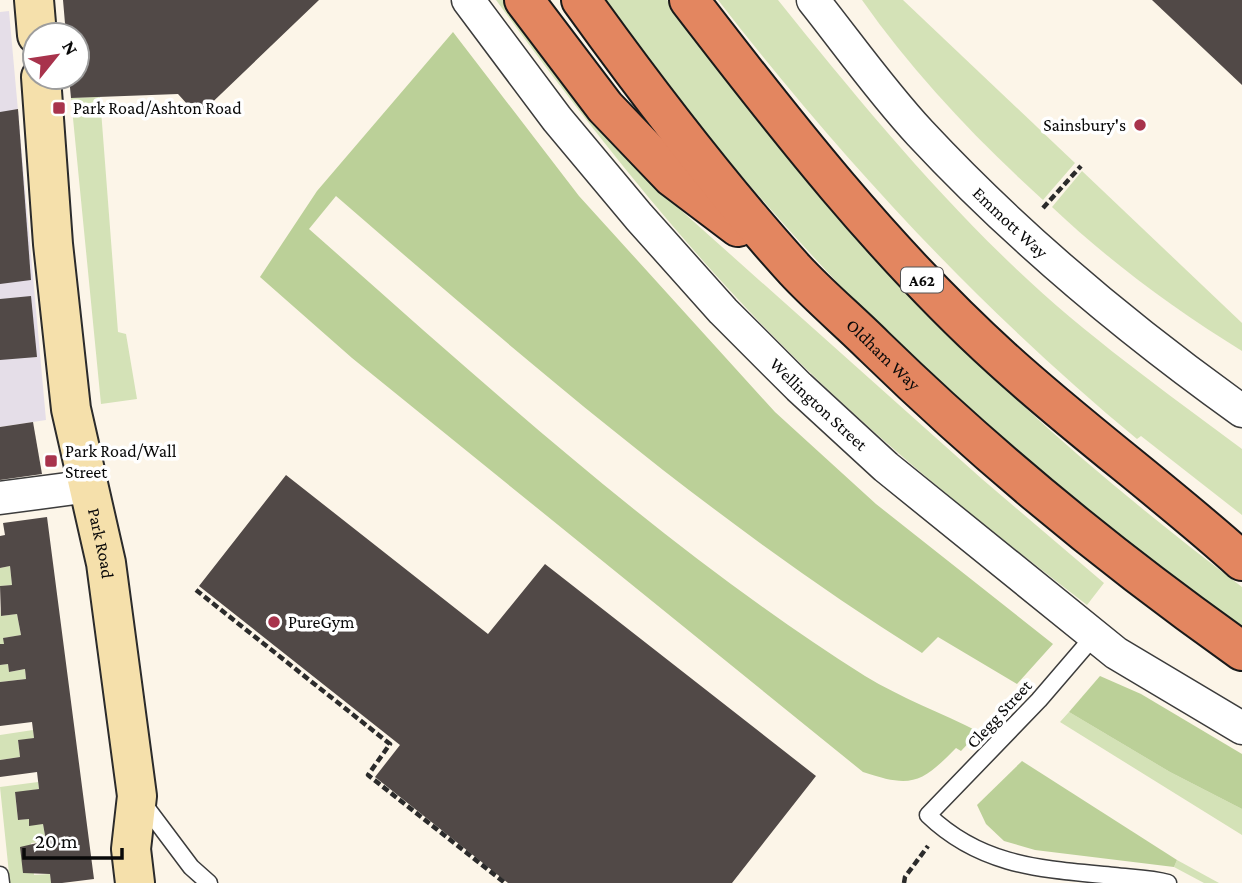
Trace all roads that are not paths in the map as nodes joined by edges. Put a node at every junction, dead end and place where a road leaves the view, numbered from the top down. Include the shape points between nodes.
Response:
1 (34, 0) edge
2 (468, 0) edge
3 (524, 0) edge
4 (581, 0) edge
5 (689, 0) edge
6 (813, 0) edge
7 (36, 21) edge
8 (42, 91) edge
9 (796, 270) junction
10 (1242, 411) edge
11 (90, 486) junction
12 (0, 498) edge
13 (1195, 519) junction
14 (1242, 542) edge
15 (1242, 561) edge
16 (1094, 636) junction
17 (1242, 651) edge
18 (1242, 728) edge
19 (137, 796) junction
20 (0, 875) edge
21 (1, 883) edge
22 (135, 883) edge
23 (209, 883) edge
24 (1168, 883) edge

1 - 7 street
2 - 16 street, Wellington Street via 565,129 733,320 886,467
3 - 9 highway via 606,107 672,177
4 - 9 highway, Oldham Way via 697,154
5 - 13 highway, A62 via 811,154 933,293 1064,413
6 - 10 street, Emmott Way via 919,131 1006,221 1145,339
8 - 11 street, Park Road via 52,244 71,410
9 - 17 highway, Oldham Way via 934,405 1047,502
11 - 12 street
11 - 19 street, Park Road via 106,563
13 - 14 highway
13 - 15 highway, A62
16 - 18 street, Wellington Street
16 - 24 lane, Clegg Street via 928,815 960,843 988,856
19 - 22 street, Park Road via 131,849
19 - 23 lane via 191,867
20 - 21 lane

